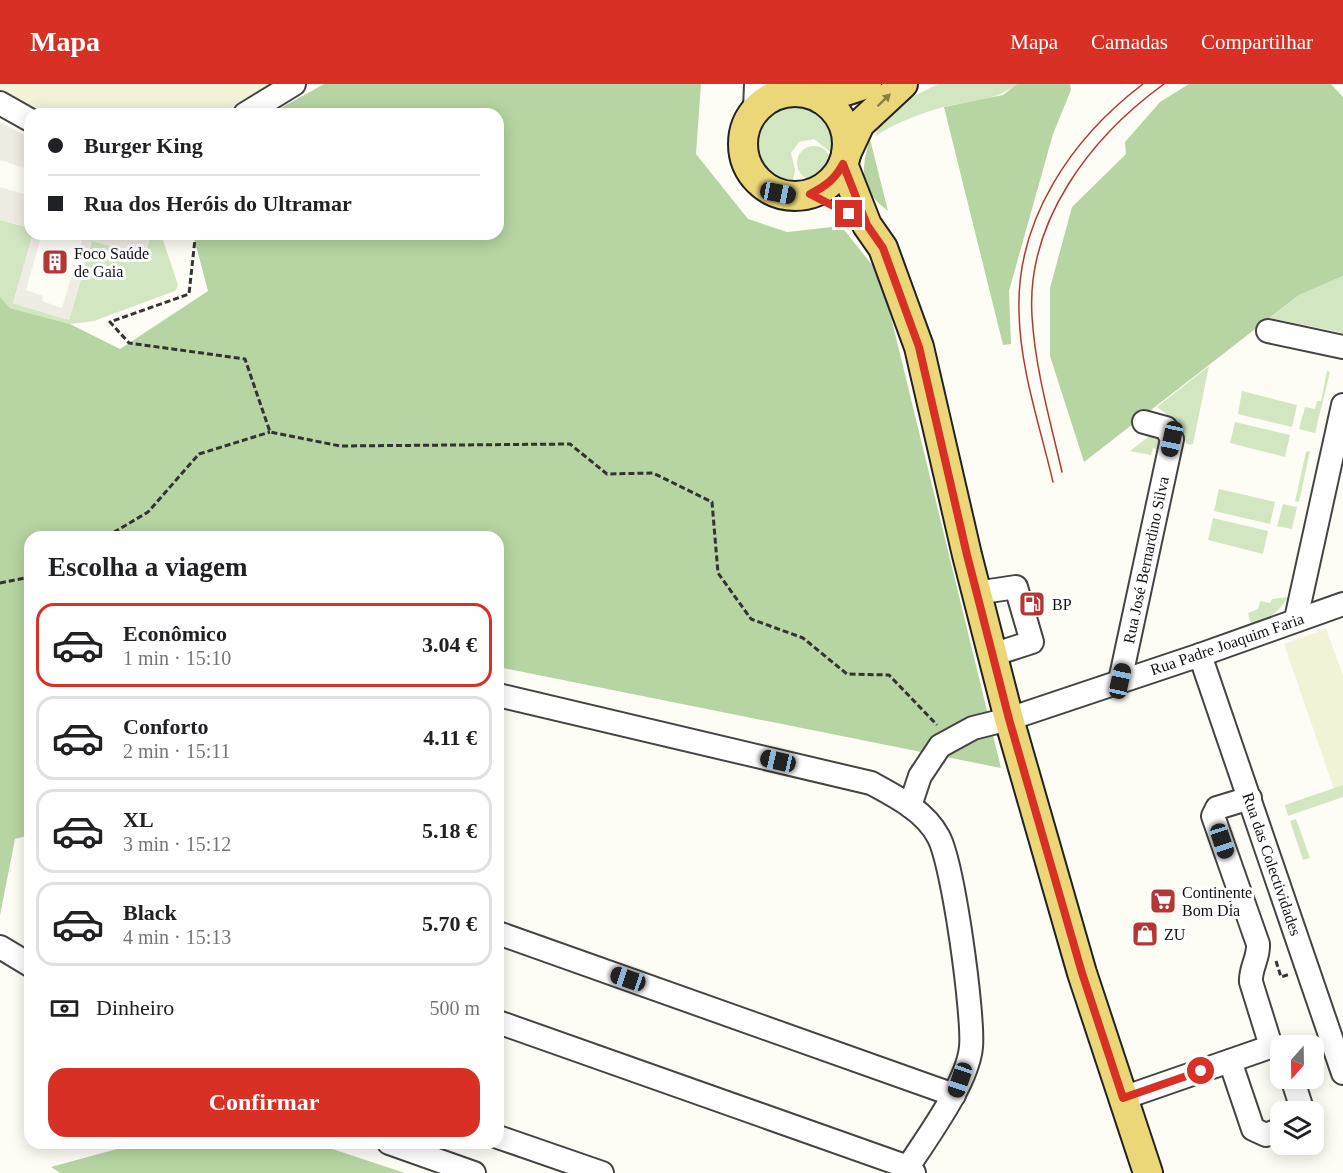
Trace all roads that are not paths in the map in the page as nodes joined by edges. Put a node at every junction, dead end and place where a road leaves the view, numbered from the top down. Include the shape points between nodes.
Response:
1 (294, 84) edge
2 (867, 84) edge
3 (903, 84) edge
4 (806, 92) edge
5 (755, 97) edge
6 (0, 103) edge
7 (255, 108) edge
8 (24, 117) edge
9 (845, 159) junction
10 (810, 194) junction
11 (867, 225) junction
12 (1268, 331) dead end
13 (1343, 347) edge
14 (1343, 405) edge
15 (1144, 422) dead end
16 (976, 593) junction
17 (1343, 604) edge
18 (1296, 619) junction
19 (992, 655) junction
20 (1200, 655) junction
21 (1120, 681) junction
22 (504, 696) edge
23 (1009, 719) junction
24 (1250, 798) junction
25 (910, 806) junction
26 (504, 935) edge
27 (0, 947) edge
28 (24, 961) edge
29 (504, 1024) edge
30 (1271, 1035) edge
31 (1270, 1048) edge
32 (1226, 1062) junction
33 (1343, 1073) edge
34 (954, 1095) junction
35 (1123, 1098) junction
36 (1270, 1133) edge
37 (504, 1139) edge
38 (1251, 1148) dead end
39 (406, 1149) edge
40 (911, 1170) edge
41 (474, 1173) edge
42 (602, 1173) edge
43 (1148, 1173) edge

1 - 7 street
2 - 4 main road
9 -> 3 main road via 860,124
4 - 5 main road
4 - 9 main road via 833,109 843,122 847,138
5 - 10 main road via 743,141 744,158 752,173 778,193
6 - 8 street
9 - 10 main road via 836,177
9 - 11 main road
10 - 11 main road
11 - 16 main road via 883,248 919,347
12 - 13 street
14 - 18 street
15 - 21 street, Rua José Bernardino Silva via 1166,428 1172,439
16 - 19 main road
16 - 19 street via 1016,587 1032,642
17 - 18 street, Rua Padre Joaquim Faria
18 - 20 street, Rua Padre Joaquim Faria
19 - 23 main road
20 - 21 street, Rua Padre Joaquim Faria
20 - 24 street, Rua das Colectividades
21 - 23 street, Rua Padre Joaquim Faria
22 - 25 street via 871,783
23 - 25 street, Rua Padre Joaquim Faria via 974,728 940,746 920,776
23 - 35 main road via 1082,973
24 - 30 street via 1217,808 1213,816 1258,944 1251,982
24 - 33 street, Rua das Colectividades
25 - 34 street via 938,836 951,884 971,1048
26 - 34 street
27 - 28 street
29 - 40 street
31 - 32 street
32 - 35 street
32 - 36 street via 1253,1129
32 - 38 street
34 - 40 street
35 - 43 main road
37 - 42 street
39 - 41 street

